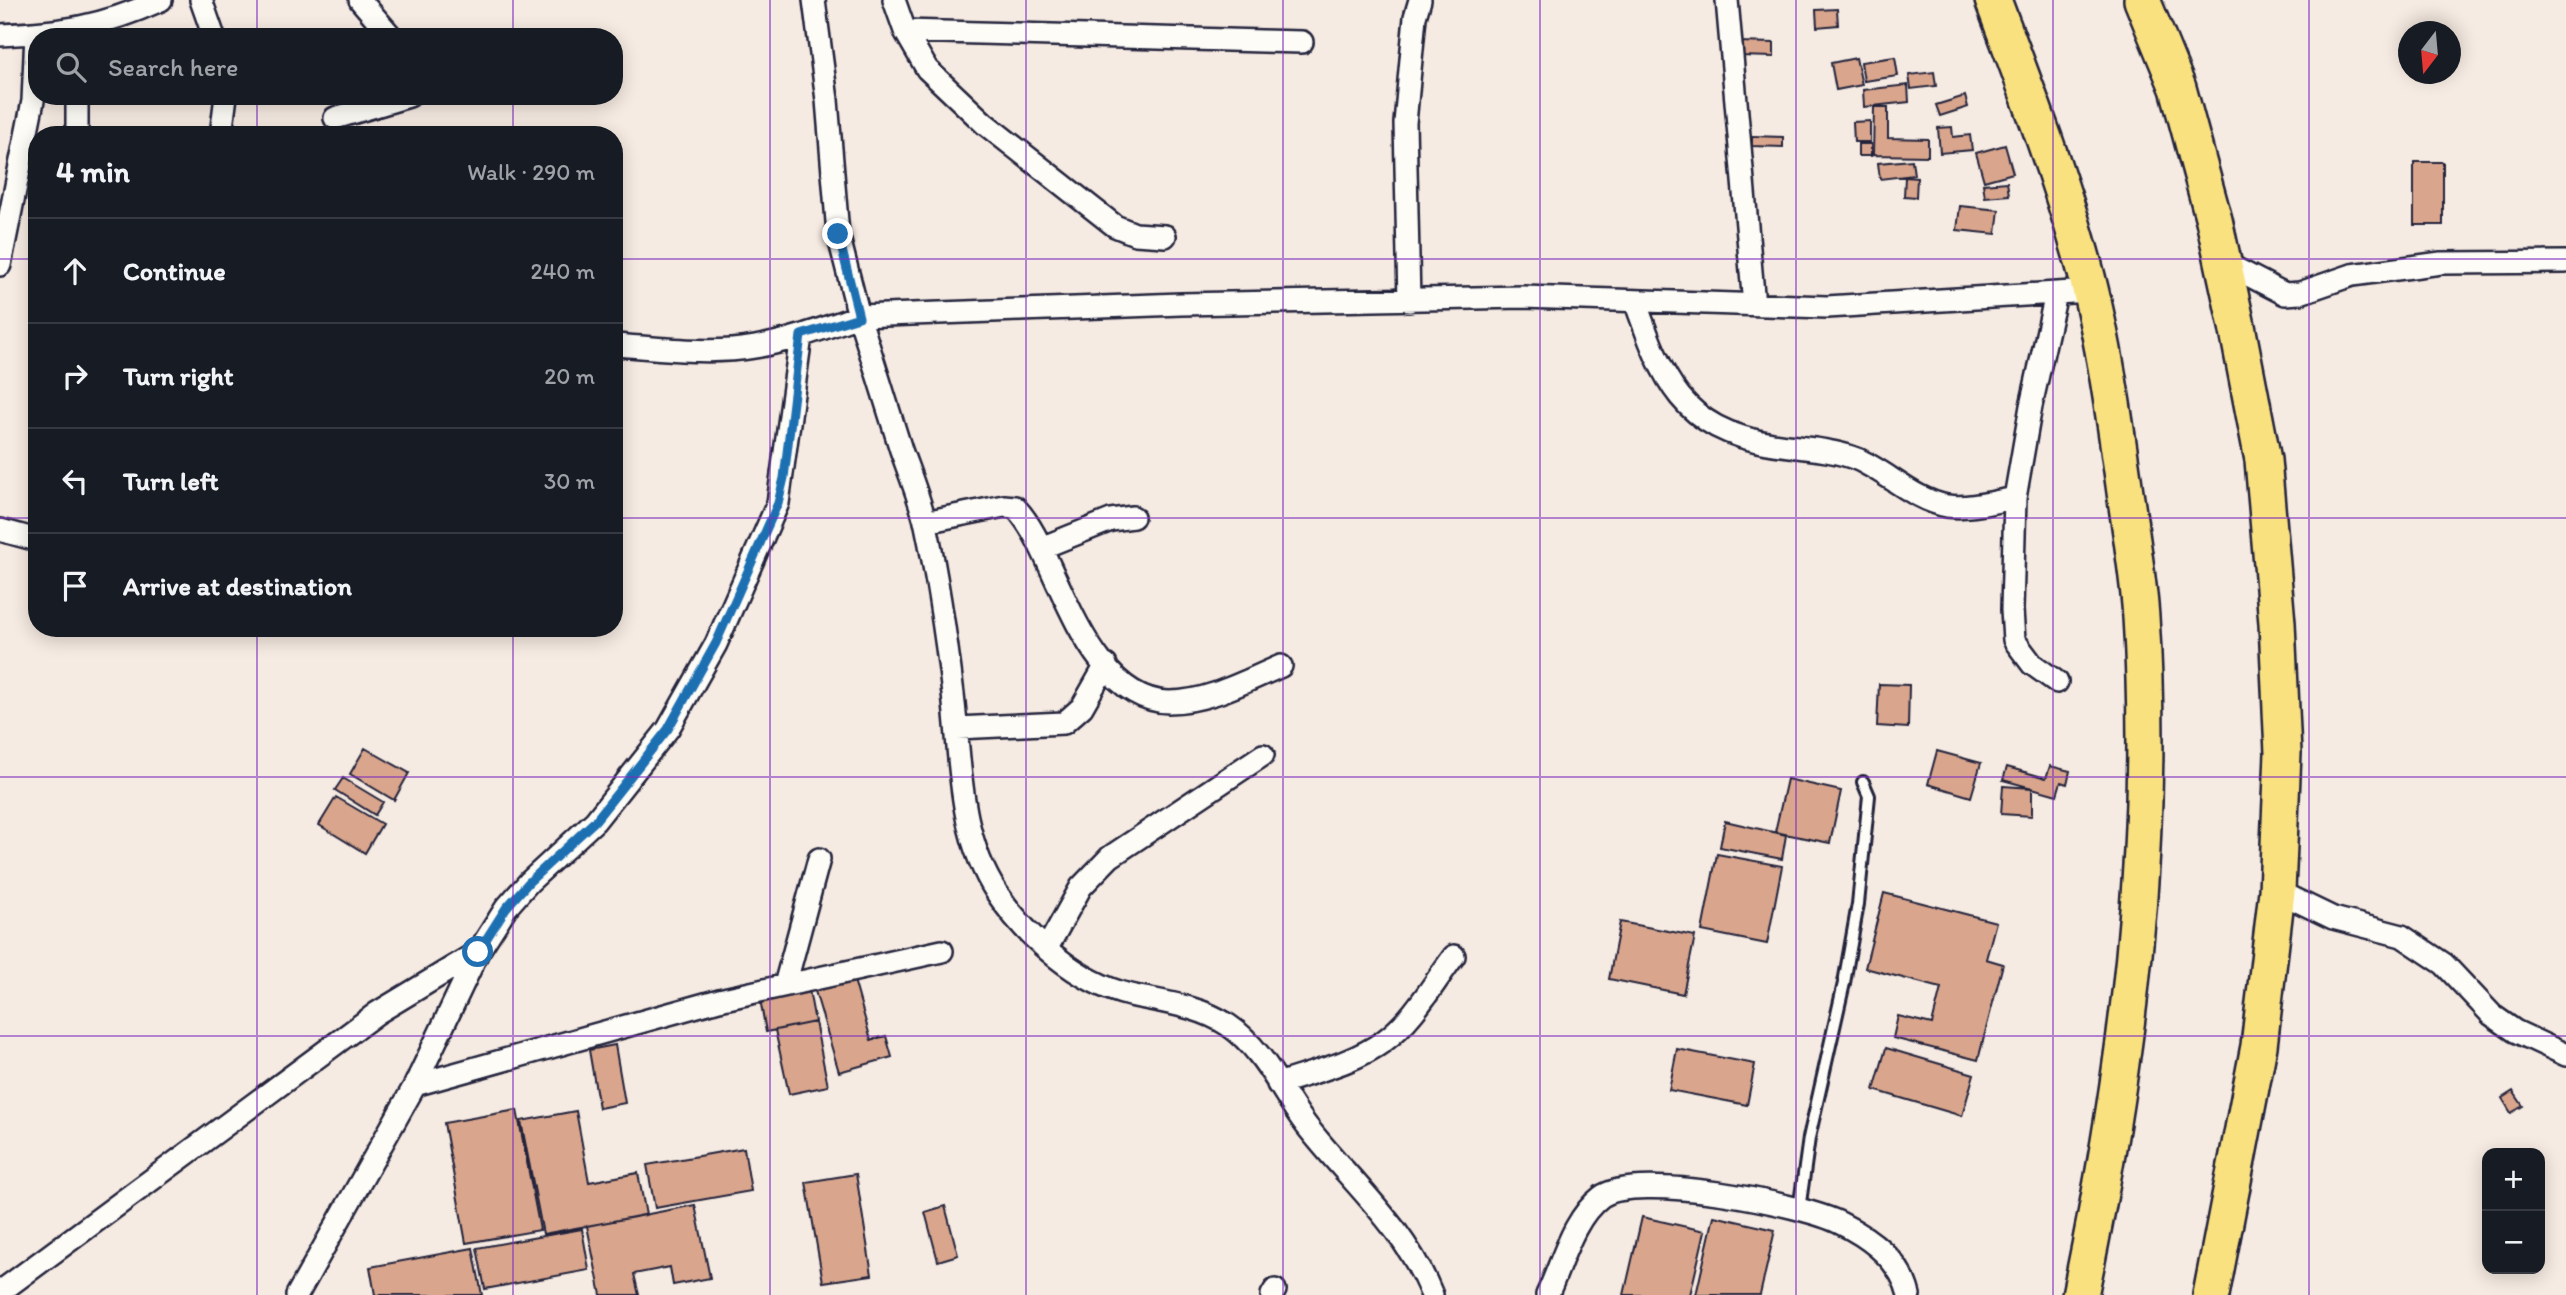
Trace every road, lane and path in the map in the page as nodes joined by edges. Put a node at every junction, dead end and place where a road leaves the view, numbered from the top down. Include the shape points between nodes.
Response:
1 (161, 0) edge
2 (201, 0) edge
3 (360, 0) edge
4 (814, 0) edge
5 (894, 0) edge
6 (1420, 0) edge
7 (1727, 0) edge
8 (1993, 0) edge
9 (2142, 0) edge
10 (91, 28) edge
11 (211, 28) edge
12 (384, 28) edge
13 (905, 31) junction
14 (28, 33) edge
15 (0, 35) edge
16 (1302, 42) dead end
17 (32, 105) edge
18 (77, 105) edge
19 (225, 105) edge
20 (379, 105) edge
21 (335, 118) dead end
22 (77, 126) edge
23 (222, 126) edge
24 (1166, 236) dead end
25 (2223, 262) junction
26 (2566, 262) edge
27 (0, 265) edge
28 (2072, 293) junction
29 (1409, 301) junction
30 (1635, 301) junction
31 (1754, 305) junction
32 (859, 317) junction
33 (801, 335) junction
34 (623, 346) edge
35 (2015, 498) junction
36 (1133, 517) dead end
37 (925, 522) junction
38 (0, 530) edge
39 (28, 538) edge
40 (1041, 548) junction
41 (1106, 665) junction
42 (1281, 666) dead end
43 (2057, 682) dead end
44 (957, 729) junction
45 (1263, 755) dead end
46 (1863, 782) dead end
47 (819, 859) dead end
48 (2277, 891) junction
49 (1047, 948) junction
50 (942, 951) dead end
51 (478, 952) junction
52 (1454, 956) dead end
53 (785, 985) junction
54 (2566, 1055) edge
55 (1278, 1084) junction
56 (415, 1085) junction
57 (1799, 1210) junction
58 (0, 1292) edge
59 (297, 1295) edge
60 (1432, 1295) edge
61 (1546, 1295) edge
62 (1909, 1295) edge
63 (2080, 1295) edge
64 (2211, 1295) edge

1 - 10 street
2 - 11 street
3 - 12 street
4 - 32 street via 838,234
5 - 13 street
6 - 29 street via 1405,123
7 - 31 street
8 - 28 highway via 2081,253
9 - 25 highway via 2178,88
13 - 16 street
13 - 24 street via 927,69 1028,158 1115,226 1135,234
14 - 15 street
17 - 27 street
18 - 22 street
19 - 23 street
20 - 21 street
25 - 26 street via 2286,294 2352,275 2441,263
25 - 48 highway via 2263,460 2277,623 2283,753
28 - 31 street via 1827,307
28 - 35 street via 2031,406
28 - 63 highway via 2112,400 2141,615 2145,778 2144,864 2124,1055
29 - 30 street via 1523,297
29 - 32 street via 1181,304
30 - 31 street
30 - 35 street via 1662,373 1676,393 1720,429 1746,439 1854,458 1929,501 1948,506
32 - 33 street
32 - 37 street
33 - 34 street via 751,348
33 - 51 street via 778,503 716,643 668,729 595,821 506,908
35 - 43 street via 2014,640 2032,664
36 - 40 street via 1111,520
37 - 40 street via 1015,507
37 - 44 street via 947,640
38 - 39 street
40 - 41 street via 1079,628
41 - 42 street via 1126,687 1145,698 1168,702 1224,691
41 - 44 street via 1082,707 1064,723
44 - 49 street via 963,798 976,855 1011,912
45 - 49 street via 1110,857 1081,887
46 - 57 lane via 1869,796 1858,904 1809,1138
47 - 53 street
48 - 54 street via 2333,918 2411,941 2444,964 2493,1015
48 - 64 highway via 2259,1046
49 - 55 street via 1094,982 1227,1023 1253,1045
50 - 53 street
51 - 56 street
51 - 58 street via 377,1013
52 - 55 street via 1386,1040 1363,1054
53 - 56 street
55 - 60 street via 1385,1215 1419,1262
56 - 59 street
57 - 61 street via 1673,1187 1602,1196 1579,1223
57 - 62 street via 1840,1222 1868,1240 1889,1257 1905,1279

